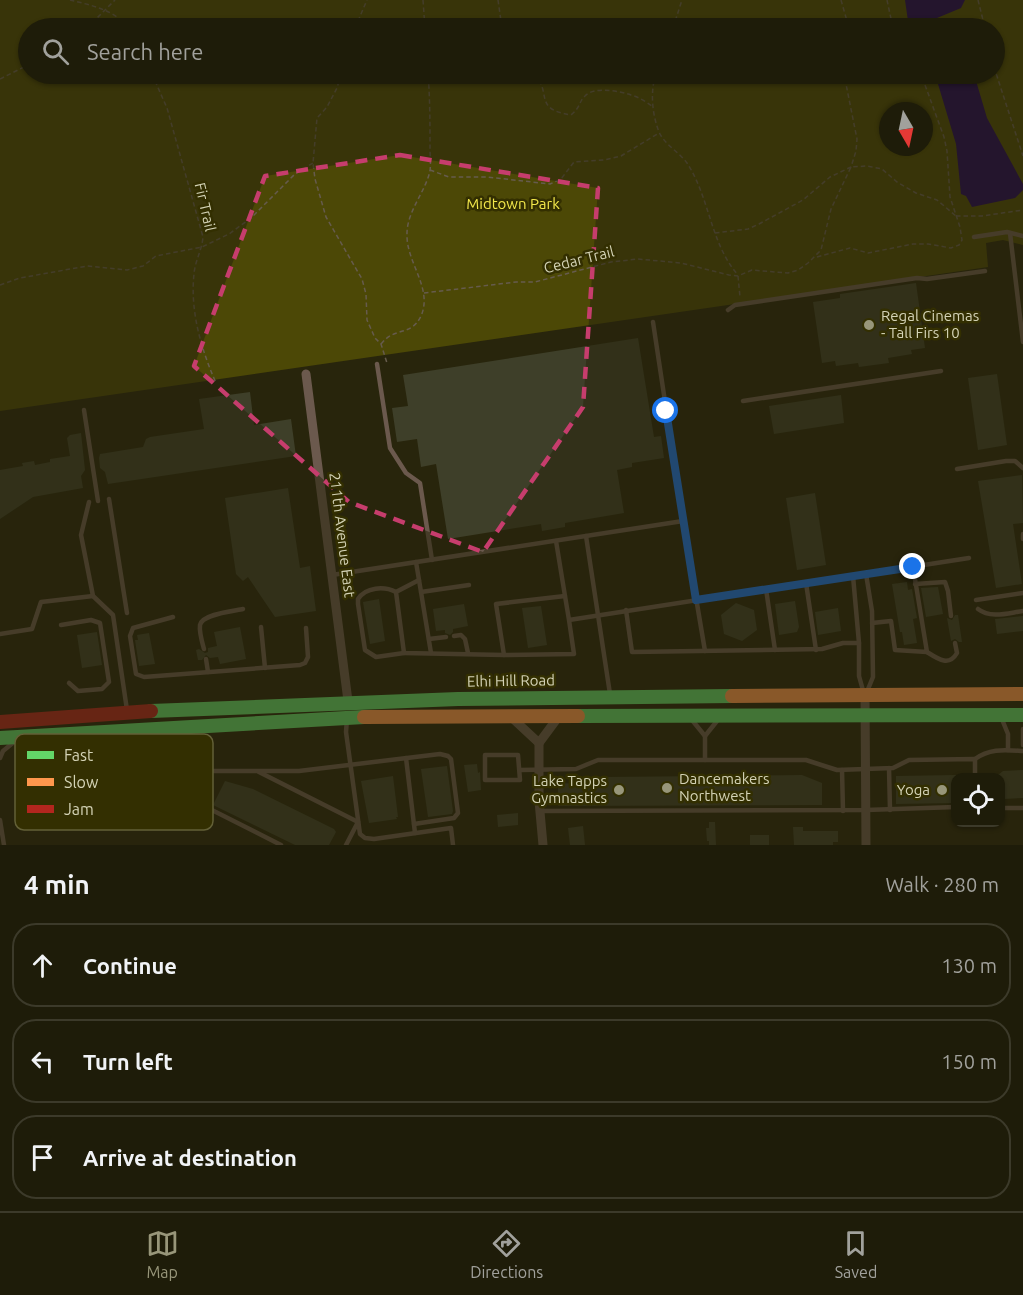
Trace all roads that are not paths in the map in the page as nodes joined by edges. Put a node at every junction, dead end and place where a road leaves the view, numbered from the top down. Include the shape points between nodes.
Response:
1 (1010, 233) junction
2 (1023, 236) edge
3 (974, 237) dead end
4 (985, 270) dead end
5 (728, 310) dead end
6 (1021, 316) edge
7 (653, 322) dead end
8 (1023, 342) edge
9 (377, 364) dead end
10 (941, 372) dead end
11 (306, 374) dead end
12 (743, 401) dead end
13 (84, 410) dead end
14 (1023, 468) edge
15 (957, 469) dead end
16 (109, 499) dead end
17 (98, 501) dead end
18 (89, 502) dead end
19 (683, 521) junction
20 (1023, 534) edge
21 (586, 536) junction
22 (1023, 539) edge
23 (556, 541) junction
24 (969, 558) dead end
25 (432, 560) junction
26 (416, 562) junction
27 (913, 567) junction
28 (866, 574) junction
29 (332, 575) junction
30 (853, 576) junction
31 (419, 580) junction
32 (806, 583) junction
33 (915, 584) junction
34 (469, 585) dead end
35 (766, 589) junction
36 (396, 592) junction
37 (421, 592) junction
38 (1023, 593) edge
39 (93, 596) junction
40 (565, 596) junction
41 (696, 600) junction
42 (976, 600) dead end
43 (243, 609) dead end
44 (978, 609) dead end
45 (626, 610) junction
46 (1023, 611) edge
47 (127, 613) dead end
48 (598, 614) junction
49 (921, 616) junction
50 (951, 616) dead end
51 (173, 617) dead end
52 (913, 617) dead end
53 (569, 620) junction
54 (898, 620) dead end
55 (891, 621) junction
56 (872, 623) junction
57 (61, 625) dead end
58 (261, 627) dead end
59 (306, 628) dead end
60 (0, 634) edge
61 (454, 636) dead end
62 (446, 637) dead end
63 (429, 639) junction
64 (859, 643) junction
65 (956, 643) dead end
66 (204, 649) dead end
67 (775, 650) junction
68 (816, 650) junction
69 (705, 651) junction
70 (927, 652) junction
71 (404, 653) junction
72 (431, 653) junction
73 (468, 654) junction
74 (504, 655) junction
75 (206, 659) dead end
76 (265, 668) junction
77 (208, 672) junction
78 (69, 683) dead end
79 (1023, 694) edge
80 (610, 696) junction
81 (865, 696) junction
82 (348, 701) junction
83 (127, 712) junction
84 (1000, 715) junction
85 (1023, 715) edge
86 (559, 716) junction
87 (688, 716) junction
88 (721, 716) junction
89 (865, 716) junction
90 (347, 717) junction
91 (512, 717) junction
92 (0, 722) edge
93 (1023, 729) edge
94 (69, 734) edge
95 (705, 736) junction
96 (15, 737) edge
97 (0, 738) edge
98 (15, 741) edge
99 (539, 743) junction
100 (1023, 746) edge
101 (1008, 750) junction
102 (1023, 751) edge
103 (0, 758) edge
104 (406, 758) junction
105 (975, 759) junction
106 (705, 760) junction
107 (350, 764) junction
108 (890, 768) junction
109 (866, 769) junction
110 (256, 770) junction
111 (520, 770) junction
112 (538, 770) junction
113 (842, 770) junction
114 (213, 771) edge
115 (975, 773) edge
116 (951, 807) edge
117 (1005, 808) edge
118 (1023, 808) edge
119 (866, 810) junction
120 (890, 810) junction
121 (213, 811) edge
122 (539, 811) junction
123 (843, 811) junction
124 (0, 820) edge
125 (358, 822) junction
126 (414, 824) junction
127 (415, 833) junction
128 (4, 845) edge
129 (281, 845) edge
130 (346, 845) edge
131 (453, 845) edge
132 (543, 845) edge
133 (866, 845) edge

1 - 2 lane
1 - 3 lane
1 - 6 lane
4 - 5 lane via 741,304
6 - 8 lane
7 - 19 lane
9 - 25 lane via 390,448 406,472 420,483
10 - 12 lane
11 - 29 street, 211th Avenue East
13 - 17 lane
14 - 15 lane via 1015,461 1006,461
16 - 47 lane
18 - 39 lane via 81,535
19 - 21 lane
19 - 41 lane
20 - 22 lane
21 - 23 lane
21 - 48 lane
23 - 25 lane
23 - 40 lane
24 - 27 lane
25 - 26 lane
26 - 29 lane
26 - 31 lane
27 - 28 lane
27 - 33 lane
28 - 30 lane
28 - 56 lane
29 - 82 street, 211th Avenue East
30 - 32 lane
30 - 64 lane
31 - 36 lane
31 - 37 lane
32 - 35 lane
32 - 68 lane
33 - 49 lane
33 - 50 lane via 945,582
34 - 37 lane
35 - 41 lane
35 - 67 lane
36 - 71 lane
36 - 71 lane via 388,588 365,591 358,603 365,650 376,657
37 - 63 lane
38 - 42 lane
39 - 60 lane via 41,602 32,629
39 - 83 lane via 113,615
40 - 53 lane
40 - 74 lane via 496,604
41 - 45 lane
41 - 69 lane
43 - 66 lane via 202,620
44 - 46 lane via 991,615
45 - 48 lane
45 - 69 lane via 633,652
48 - 53 lane
48 - 80 lane
49 - 52 lane
49 - 70 lane
51 - 77 lane via 133,628 130,636 136,674 144,677
53 - 74 lane via 574,654
54 - 55 lane
55 - 56 lane
55 - 70 lane via 895,650
56 - 81 lane via 873,677
57 - 78 lane via 91,620 100,623 109,682 102,689 78,691
58 - 76 lane
59 - 76 lane via 305,663
61 - 73 lane via 465,639
62 - 63 lane
63 - 72 lane
64 - 68 lane
64 - 81 lane via 859,676
65 - 70 lane via 957,653 948,661
67 - 68 lane
67 - 69 lane
71 - 72 lane
72 - 73 lane
73 - 74 lane
75 - 77 lane
76 - 77 lane
79 - 81 main road, Elhi Hill Road
80 - 81 main road, Elhi Hill Road
80 - 82 main road, Elhi Hill Road
81 - 89 street
82 - 83 main road, Elhi Hill Road
82 - 90 lane
83 - 92 main road, Elhi Hill Road
84 - 85 main road
84 - 89 main road
84 - 101 lane via 1008,734
86 - 87 main road
86 - 91 main road
86 - 99 street
87 - 88 main road
87 - 95 lane
88 - 89 main road
88 - 95 lane
89 - 109 street
90 - 91 main road
90 - 94 main road
90 - 107 lane
91 - 99 street
93 - 100 lane
95 - 106 lane
96 - 97 main road
98 - 103 lane
99 - 112 street
101 - 102 lane
101 - 105 lane via 984,752
104 - 107 lane
104 - 126 lane
104 - 126 lane via 440,754 451,759 458,813 454,818
105 - 108 lane via 909,760
105 - 115 lane
106 - 112 lane via 598,760 576,769
106 - 113 lane via 806,760
107 - 110 lane via 299,771
107 - 125 lane
108 - 109 lane
108 - 120 lane
109 - 113 lane
109 - 119 street
110 - 114 lane
110 - 125 lane
111 - 111 lane via 518,755 485,755 485,780 520,780
111 - 112 lane
112 - 122 street
113 - 123 lane
116 - 120 lane
117 - 118 lane
119 - 120 lane
119 - 123 lane
119 - 133 street
121 - 129 lane
122 - 123 lane
122 - 132 street
124 - 128 lane
125 - 127 lane via 365,838
125 - 130 lane
126 - 127 lane
127 - 131 lane via 451,828

